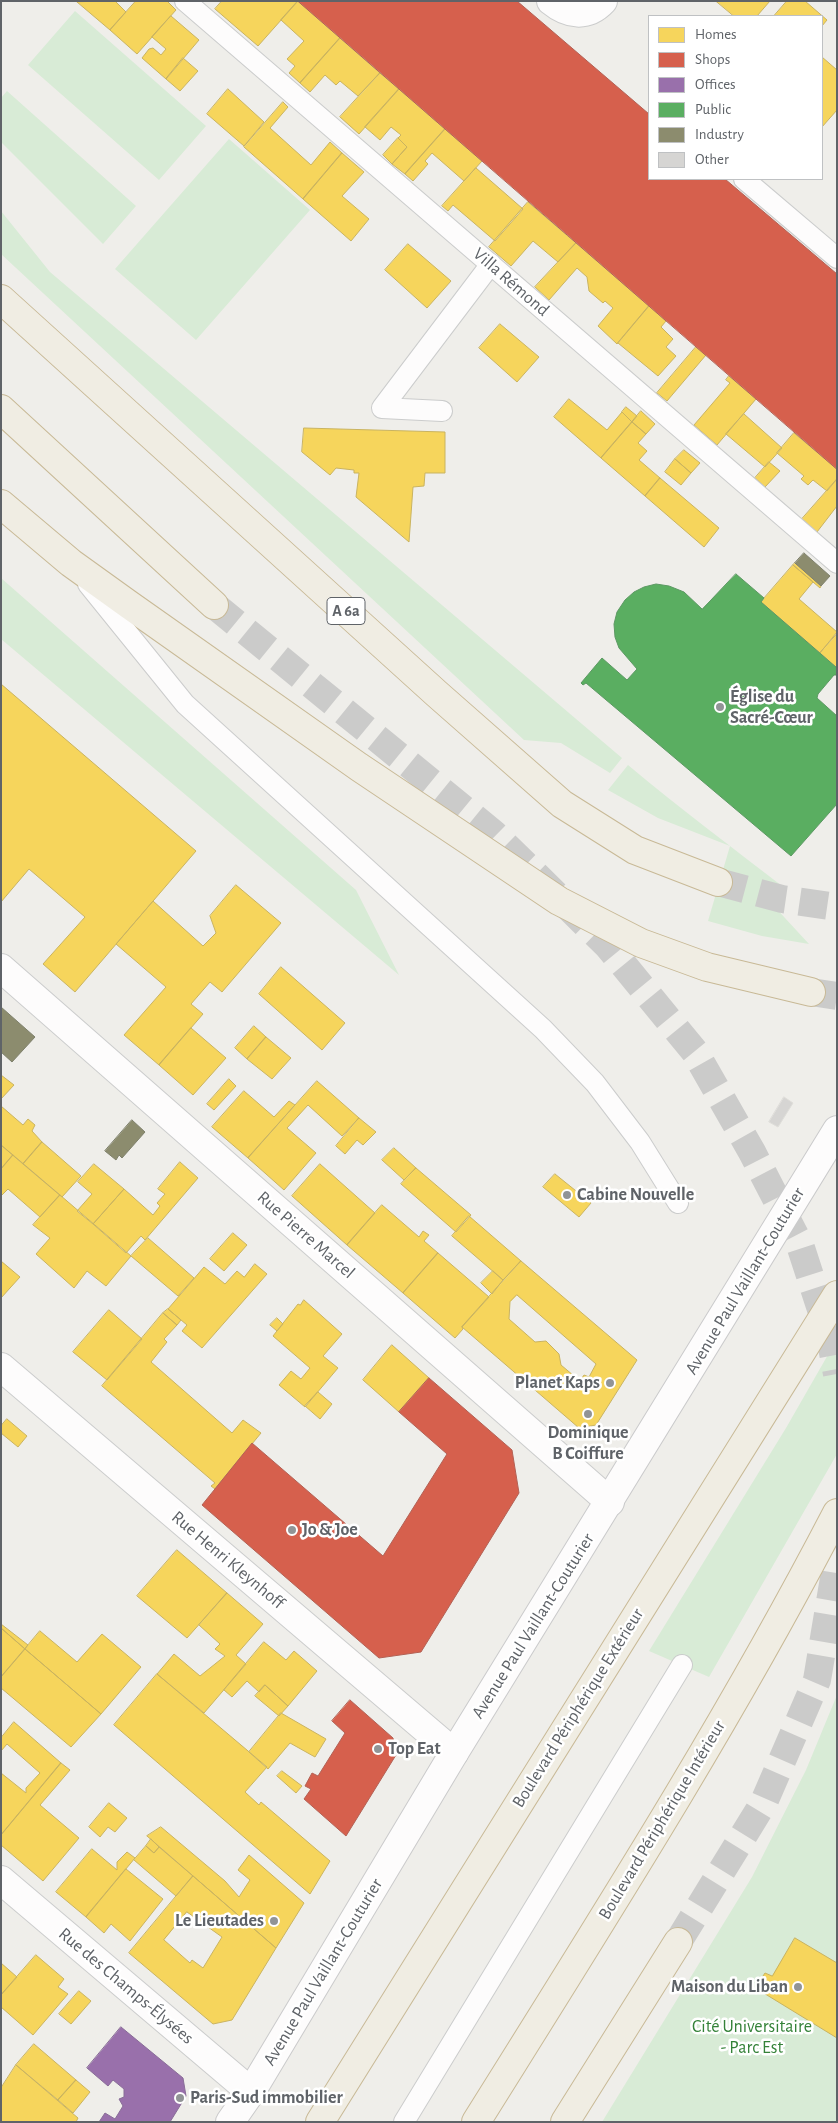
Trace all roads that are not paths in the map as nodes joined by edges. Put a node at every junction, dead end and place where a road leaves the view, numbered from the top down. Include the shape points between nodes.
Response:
1 (185, 1) edge
2 (551, 1) edge
3 (603, 1) edge
4 (745, 180) edge
5 (837, 258) edge
6 (491, 264) junction
7 (1, 299) edge
8 (1, 409) edge
9 (442, 411) dead end
10 (1, 504) edge
11 (71, 563) junction
12 (837, 563) edge
13 (214, 605) tunnel mouth
14 (718, 882) tunnel mouth
15 (1, 968) edge
16 (811, 992) tunnel mouth
17 (837, 1130) edge
18 (678, 1204) dead end
19 (837, 1295) edge
20 (1, 1366) edge
21 (610, 1502) junction
22 (837, 1513) edge
23 (682, 1665) dead end
24 (454, 1754) junction
25 (1, 1880) edge
26 (678, 1942) tunnel mouth
27 (251, 2092) junction
28 (230, 2122) edge
29 (320, 2122) edge
30 (404, 2122) edge
31 (476, 2122) edge
32 (565, 2122) edge

1 - 6 lane, Villa Rémond
2 - 3 street via 572,14 587,12
4 - 5 lane
6 - 9 lane via 382,408
6 - 12 lane, Villa Rémond
7 - 14 highway, A 6a via 562,804 635,850
8 - 13 highway
10 - 11 highway
11 - 16 highway via 359,767 559,901 649,946 707,967
11 - 18 lane via 185,704 468,958 595,1083 640,1142
15 - 21 street, Rue Pierre Marcel
17 - 21 street, Avenue Paul Vaillant-Couturier
19 - 29 highway, Boulevard Périphérique Extérieur
20 - 24 street, Rue Henri Kleynhoff
21 - 24 street, Avenue Paul Vaillant-Couturier
22 - 31 highway, Boulevard Périphérique Intérieur via 781,1620 648,1846
23 - 30 lane
24 - 27 street, Avenue Paul Vaillant-Couturier
25 - 27 street, Rue des Champs-Élysées
26 - 32 highway
27 - 28 street, Avenue Paul Vaillant-Couturier

